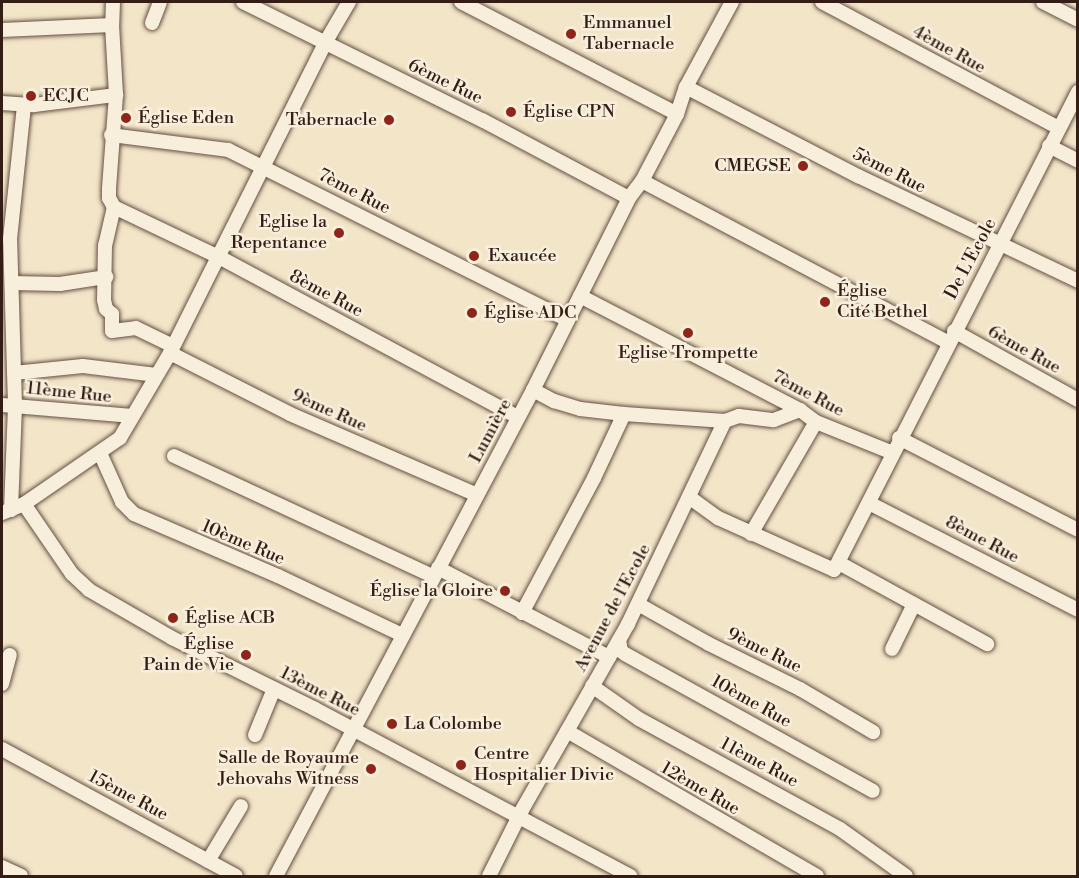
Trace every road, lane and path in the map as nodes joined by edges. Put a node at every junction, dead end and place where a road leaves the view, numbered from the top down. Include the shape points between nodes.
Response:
1 (113, 2) edge
2 (160, 2) edge
3 (243, 2) edge
4 (349, 2) edge
5 (461, 2) edge
6 (732, 2) edge
7 (822, 2) edge
8 (1043, 2) edge
9 (1077, 20) edge
10 (152, 23) dead end
11 (112, 25) junction
12 (2, 30) edge
13 (325, 43) junction
14 (686, 87) junction
15 (1077, 92) edge
16 (116, 95) junction
17 (2, 103) edge
18 (24, 105) junction
19 (677, 114) junction
20 (1059, 128) junction
21 (111, 135) junction
22 (1049, 146) junction
23 (1077, 161) edge
24 (264, 167) junction
25 (642, 181) junction
26 (629, 198) junction
27 (114, 207) junction
28 (998, 245) junction
29 (219, 257) junction
30 (106, 277) junction
31 (1077, 282) edge
32 (12, 283) junction
33 (580, 296) junction
34 (568, 320) junction
35 (951, 337) junction
36 (171, 350) junction
37 (14, 373) junction
38 (156, 375) junction
39 (533, 390) junction
40 (1077, 400) edge
41 (8, 405) edge
42 (800, 410) junction
43 (624, 414) junction
44 (133, 416) junction
45 (518, 417) junction
46 (725, 421) junction
47 (816, 422) junction
48 (899, 438) junction
49 (100, 453) junction
50 (893, 453) junction
51 (174, 456) dead end
52 (477, 495) junction
53 (689, 497) junction
54 (868, 503) junction
55 (12, 509) edge
56 (1077, 530) edge
57 (751, 534) junction
58 (836, 567) junction
59 (435, 572) junction
60 (638, 604) junction
61 (914, 604) junction
62 (1077, 610) edge
63 (522, 613) junction
64 (402, 635) junction
65 (619, 640) junction
66 (987, 644) dead end
67 (892, 649) dead end
68 (10, 655) dead end
69 (609, 657) junction
70 (2, 684) edge
71 (592, 686) junction
72 (274, 688) junction
73 (354, 729) junction
74 (567, 731) junction
75 (873, 732) dead end
76 (255, 735) dead end
77 (2, 749) edge
78 (873, 791) dead end
79 (241, 806) dead end
80 (518, 817) junction
81 (208, 861) junction
82 (2, 867) edge
83 (21, 876) edge
84 (236, 876) edge
85 (276, 876) edge
86 (489, 876) edge
87 (630, 876) edge
88 (816, 876) edge
89 (906, 876) edge

1 - 11 street
2 - 10 street
3 - 13 street, 6ème Rue
4 - 13 street
5 - 19 street
6 - 14 street, Lumière
7 - 20 street, 4ème Rue
8 - 9 street
11 - 12 street
11 - 16 street
13 - 24 street
13 - 26 street, 6ème Rue
14 - 19 street, Lumière
14 - 28 street, 5ème Rue
15 - 20 street, De L'Ecole
16 - 18 street
16 - 21 street
17 - 18 street
18 - 32 street via 10,239
19 - 25 street, Lumière
20 - 22 street, De L'Ecole
21 - 24 street, 7ème Rue via 228,150
21 - 27 street via 109,198
22 - 23 street
22 - 28 street, De L'Ecole
24 - 29 street
24 - 34 street, 7ème Rue
25 - 26 street, Lumière
25 - 35 street, 6ème Rue
26 - 33 street, Lumière
27 - 29 street, 8ème Rue
27 - 30 street via 105,244
28 - 31 street, 5ème Rue via 1012,248
28 - 35 street, De L'Ecole
29 - 36 street
29 - 45 street, 8ème Rue
30 - 32 street via 60,284
30 - 36 street, 9ème Rue via 104,300 112,314 112,331 136,328
32 - 37 street
33 - 34 street, Lumière
33 - 42 street, 7ème Rue
34 - 39 street, Lumière
35 - 40 street, 6ème Rue
35 - 48 street, De L'Ecole
36 - 38 street
36 - 52 street, 9ème Rue via 290,414
37 - 38 street via 83,366
37 - 41 street
38 - 44 street
39 - 43 street via 580,409
39 - 45 street, Lumière
41 - 44 street, 11ème Rue
41 - 55 street
42 - 46 street via 774,420 739,416
42 - 47 street, 7ème Rue
43 - 46 street
43 - 63 street
44 - 49 street via 120,438
45 - 52 street, Lumière
46 - 53 street, Avenue de l'Ecole
47 - 50 street, 7ème Rue
47 - 57 street
48 - 50 street, De L'Ecole
48 - 56 street
49 - 55 street
49 - 64 street, 10ème Rue via 122,502 134,514
50 - 54 street, De L'Ecole
51 - 59 street
52 - 59 street, Lumière
53 - 57 street via 718,518
53 - 60 street, Avenue de l'Ecole
54 - 58 street, De L'Ecole
54 - 62 street, 8ème Rue
55 - 72 street, 13ème Rue via 88,590 172,638
57 - 58 street
58 - 61 street
59 - 63 street
59 - 64 street, Lumière
60 - 65 street, Avenue de l'Ecole
60 - 75 street, 9ème Rue
61 - 66 street
61 - 67 street
63 - 69 street
64 - 73 street, Lumière
65 - 69 street, Avenue de l'Ecole
65 - 78 street, 10ème Rue via 625,654
68 - 70 street
69 - 71 street, Avenue de l'Ecole
71 - 74 street, Avenue de l'Ecole
71 - 89 street, 11ème Rue via 639,719 840,829
72 - 73 street, 13ème Rue
72 - 76 street
73 - 80 street, 13ème Rue
73 - 85 street, Lumière
74 - 80 street, Avenue de l'Ecole
74 - 88 street, 12ème Rue
77 - 81 street, 15ème Rue
79 - 81 street
80 - 86 street, Avenue de l'Ecole
80 - 87 street, 13ème Rue
81 - 84 street, 15ème Rue
82 - 83 street

